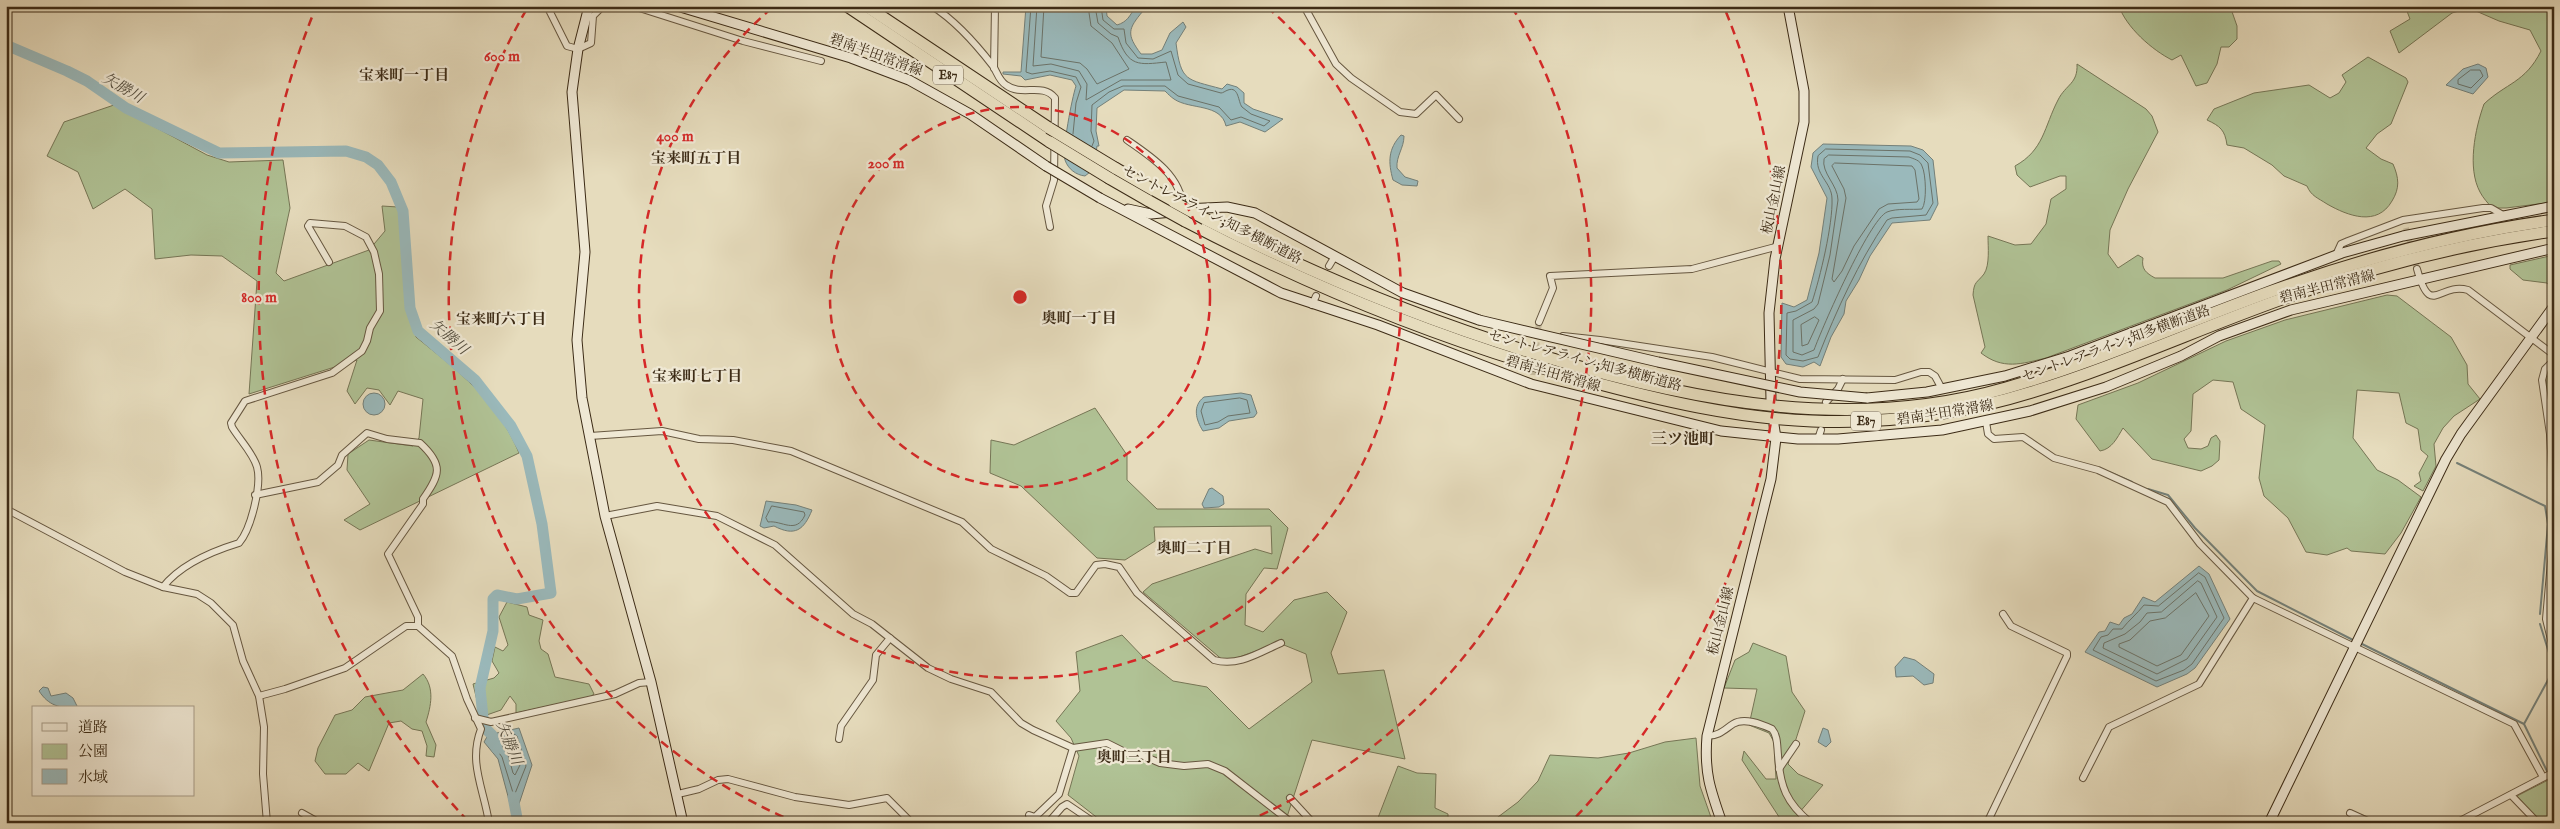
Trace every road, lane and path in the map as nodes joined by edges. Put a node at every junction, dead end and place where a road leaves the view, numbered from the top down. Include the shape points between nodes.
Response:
1 (547, 6) edge
2 (589, 6) edge
3 (603, 6) edge
4 (633, 6) edge
5 (676, 6) edge
6 (847, 6) edge
7 (866, 6) edge
8 (932, 6) edge
9 (995, 6) edge
10 (1304, 6) edge
11 (1788, 6) edge
12 (578, 49) junction
13 (821, 61) dead end
14 (994, 68) junction
15 (1459, 119) dead end
16 (1128, 140) dead end
17 (1112, 173) junction
18 (1100, 198) junction
19 (2554, 206) edge
20 (1179, 211) junction
21 (2503, 215) junction
22 (2403, 220) junction
23 (2554, 220) edge
24 (1050, 227) dead end
25 (2406, 228) tunnel mouth
26 (2554, 231) edge
27 (1171, 234) junction
28 (1778, 246) junction
29 (2554, 248) edge
30 (2336, 255) junction
31 (1335, 256) junction
32 (329, 262) dead end
33 (1330, 266) dead end
34 (2416, 270) tunnel mouth
35 (2419, 279) junction
36 (1316, 296) dead end
37 (1312, 306) junction
38 (2554, 306) edge
39 (1540, 322) tunnel mouth
40 (1546, 335) junction
41 (2531, 337) junction
42 (2554, 355) edge
43 (2554, 360) edge
44 (1770, 370) junction
45 (1843, 380) junction
46 (1942, 389) junction
47 (1771, 400) dead end
48 (1826, 402) dead end
49 (1986, 422) junction
50 (1774, 425) dead end
51 (590, 436) junction
52 (1776, 438) junction
53 (255, 495) junction
54 (2554, 504) edge
55 (6, 509) edge
56 (605, 516) junction
57 (2554, 527) edge
58 (163, 587) junction
59 (2253, 598) junction
60 (2003, 614) dead end
61 (418, 626) junction
62 (890, 638) junction
63 (1281, 643) dead end
64 (2354, 646) junction
65 (2554, 652) edge
66 (652, 682) junction
67 (259, 696) junction
68 (475, 718) junction
69 (1707, 736) junction
70 (839, 739) dead end
71 (1796, 744) dead end
72 (1074, 748) junction
73 (1779, 769) junction
74 (2554, 772) edge
75 (2543, 777) junction
76 (2083, 778) dead end
77 (678, 794) junction
78 (2511, 794) junction
79 (1290, 798) dead end
80 (302, 813) dead end
81 (2350, 813) dead end
82 (1029, 816) dead end
83 (267, 823) edge
84 (320, 823) edge
85 (489, 823) edge
86 (683, 823) edge
87 (912, 823) edge
88 (1048, 823) edge
89 (1095, 823) edge
90 (1292, 823) edge
91 (1313, 823) edge
92 (1722, 823) edge
93 (1811, 823) edge
94 (1987, 823) edge
95 (2269, 823) edge
96 (2372, 823) edge
97 (2456, 823) edge
98 (2538, 823) edge

1 - 12 street via 567,46
2 - 12 main road
3 - 12 street via 593,16 591,43
4 - 13 street via 742,41
5 - 18 main road, 碧南半田常滑線, bridge via 851,58 910,80 970,114
6 - 17 highway, セントレアライン;知多横断道路 / E87, bridge via 1050,142
7 - 17 highway, セントレアライン;知多横断道路 / E87, bridge
8 - 14 street via 960,27
9 - 14 street
10 - 15 street via 1336,64 1351,78 1400,112 1416,114 1436,95
11 - 28 main road, 板山金山線 via 1804,91 1804,122
12 - 51 main road via 572,92 585,252 578,354
14 - 24 street via 1005,85 1015,90 1042,89 1056,98 1054,180 1046,206
16 - 20 street via 1165,169 1180,190
17 - 20 highway, セントレアライン;知多横断道路 / E87
17 - 20 highway, セントレアライン;知多横断道路 / E87, bridge via 1150,201
18 - 20 main road, 碧南半田常滑線 via 1140,212 1162,214
18 - 27 main road, 碧南半田常滑線
19 - 21 main road, 碧南半田常滑線
20 - 23 highway, セントレアライン;知多横断道路 / E87, bridge via 1205,219 1366,294 1533,354 1620,378 1733,402 1843,410 1925,404 2004,389 2091,360 2331,270 2445,240
20 - 26 highway, セントレアライン;知多横断道路 / E87 via 1326,289 1492,352 1616,388 1699,407 1823,421 1897,418 1999,401 2089,373 2283,298 2344,278 2465,247
20 - 27 main road via 1170,215 1166,223
20 - 31 main road, 碧南半田常滑線 via 1227,207 1255,213
21 - 22 street via 2484,208
21 - 30 main road, 碧南半田常滑線 via 2403,236
22 - 25 street
22 - 30 street via 2341,244
27 - 37 main road, 碧南半田常滑線 via 1258,282
28 - 39 street via 1692,269 1550,276 1553,288
28 - 44 main road, 板山金山線 via 1769,312
29 - 35 main road, 碧南半田常滑線
30 - 46 main road, 碧南半田常滑線 via 2070,356 2005,376
31 - 33 street
31 - 40 main road, 碧南半田常滑線, bridge via 1403,293 1479,320
32 - 53 street via 308,226 310,223 345,226 366,237 374,252 379,274 380,311 362,351 332,374 245,401 232,427 257,467
34 - 35 street
35 - 41 street via 2424,290 2432,296 2458,288 2468,290
35 - 49 main road, 碧南半田常滑線 via 2257,320 2106,387
36 - 37 street
37 - 52 main road, 碧南半田常滑線 via 1532,380 1721,431
38 - 41 main road
40 - 44 street via 1636,345
40 - 46 main road, 碧南半田常滑線, bridge via 1800,392 1867,398
41 - 42 street
41 - 64 main road via 2446,459
43 - 54 street via 2545,369 2542,380 2550,434
44 - 45 street via 1800,379
44 - 47 main road, 板山金山線
45 - 46 street via 1895,380 1929,372
45 - 48 street
49 - 52 main road, 碧南半田常滑線 via 1910,434
49 - 59 street via 1988,434 1994,439 2023,437 2054,458 2098,470 2168,502 2200,544
50 - 52 main road, 板山金山線
51 - 56 main road
51 - 63 street via 662,431 791,451 962,522 991,549 1046,576 1070,593 1076,593 1096,564 1119,567 1137,594 1214,660 1229,662 1250,658
52 - 69 main road, 板山金山線 via 1770,479
53 - 58 street via 249,528 239,543 189,565
53 - 61 street via 318,482 338,466 342,455 367,434 420,443 436,461 432,489 388,554 418,617
55 - 58 street via 125,572
56 - 62 street via 657,506 717,516 775,545 841,604
56 - 66 main road
57 - 65 street via 2546,619
58 - 67 street via 197,594 212,603 233,625 243,661
59 - 64 street
59 - 76 street via 2199,684 2109,727
60 - 94 street via 2010,626 2067,653 2067,656
61 - 67 street via 406,626 345,668
61 - 68 street via 452,656
62 - 70 street via 876,655 873,680 841,726
62 - 72 street via 928,668 991,692 1021,723
64 - 75 street via 2514,724
64 - 95 main road
66 - 68 street via 639,683 615,694 490,722
66 - 77 main road
67 - 83 street via 264,728
68 - 85 street via 481,730 475,746 476,768
69 - 73 street via 1714,736 1741,722 1772,729 1777,738
69 - 92 main road, 板山金山線 via 1705,762 1709,787
71 - 73 street
72 - 82 street via 1059,794 1036,817
72 - 90 street via 1107,742 1126,753 1139,754 1172,766 1216,766
73 - 93 street via 1790,802
74 - 75 street
75 - 78 street
77 - 86 main road
77 - 87 street via 699,790 728,778 795,797 849,805 887,798
78 - 97 street
78 - 98 street
79 - 91 street
80 - 84 street
81 - 96 street
88 - 89 street via 1062,806 1068,804

